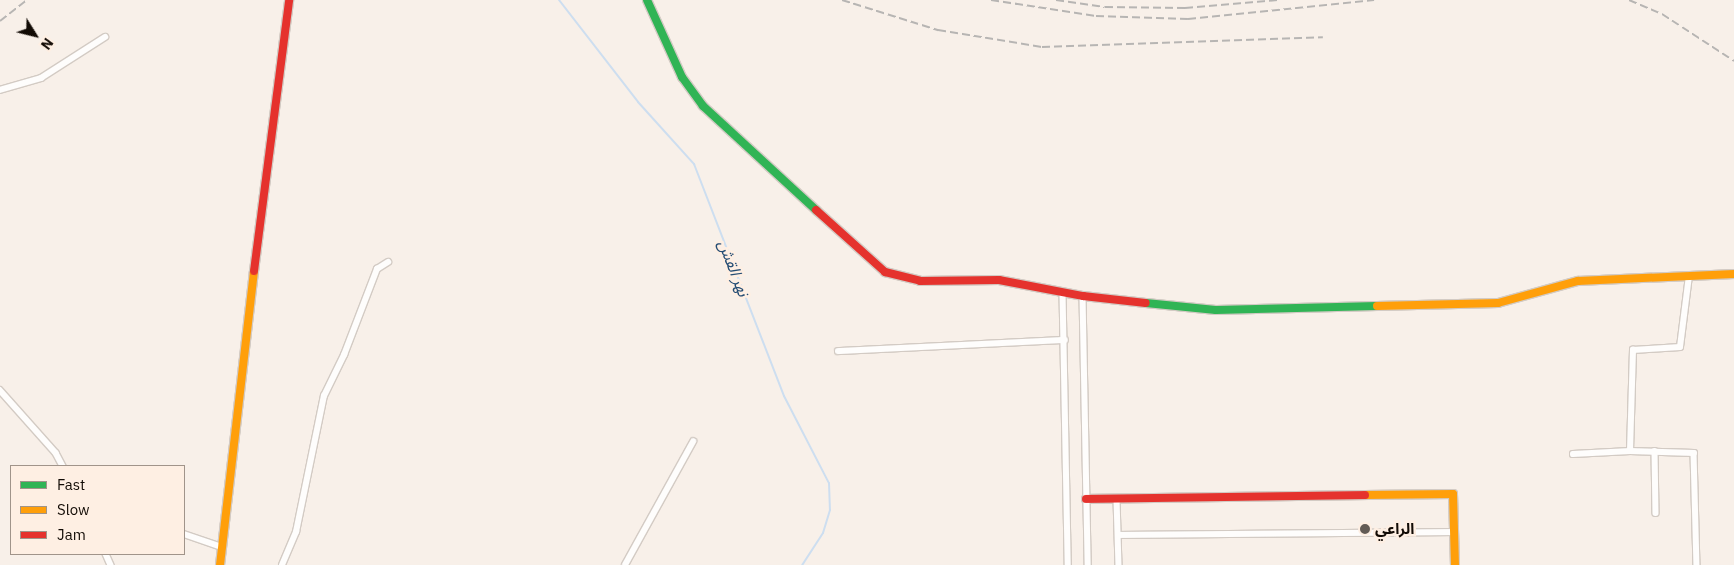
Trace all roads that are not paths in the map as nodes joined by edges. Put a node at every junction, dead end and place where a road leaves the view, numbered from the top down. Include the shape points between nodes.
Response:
1 (289, 0) edge
2 (647, 0) edge
3 (106, 36) dead end
4 (0, 90) edge
5 (388, 262) dead end
6 (1734, 274) edge
7 (1689, 276) junction
8 (1063, 293) junction
9 (1083, 296) junction
10 (1065, 340) junction
11 (838, 351) dead end
12 (0, 390) edge
13 (693, 442) dead end
14 (1630, 451) junction
15 (1655, 452) junction
16 (1573, 454) dead end
17 (62, 465) edge
18 (1086, 499) junction
19 (1117, 499) junction
20 (1656, 513) dead end
21 (1454, 532) junction
22 (185, 534) edge
23 (1118, 535) junction
24 (222, 547) junction
25 (220, 565) edge
26 (282, 565) edge
27 (625, 565) edge
28 (1068, 565) edge
29 (1088, 565) edge
30 (1119, 565) edge
31 (1455, 565) edge
32 (1697, 565) edge

1 - 24 street via 268,150
2 - 8 street via 682,77 703,106 885,272 920,281 998,280
3 - 4 street via 41,78
5 - 26 street via 377,269 344,355 324,396 296,532
6 - 7 street
7 - 9 street via 1578,280 1498,303 1216,310
7 - 14 street via 1680,348 1633,350
8 - 9 street
8 - 10 street
9 - 18 street
10 - 11 street
10 - 28 street
12 - 17 street via 56,453
13 - 27 street
14 - 15 street
14 - 16 street
15 - 20 street
15 - 32 street via 1694,453
18 - 19 street
18 - 29 street
19 - 21 street via 1453,494
19 - 23 street
21 - 23 street
21 - 31 street
22 - 24 street
23 - 30 street
24 - 25 street

